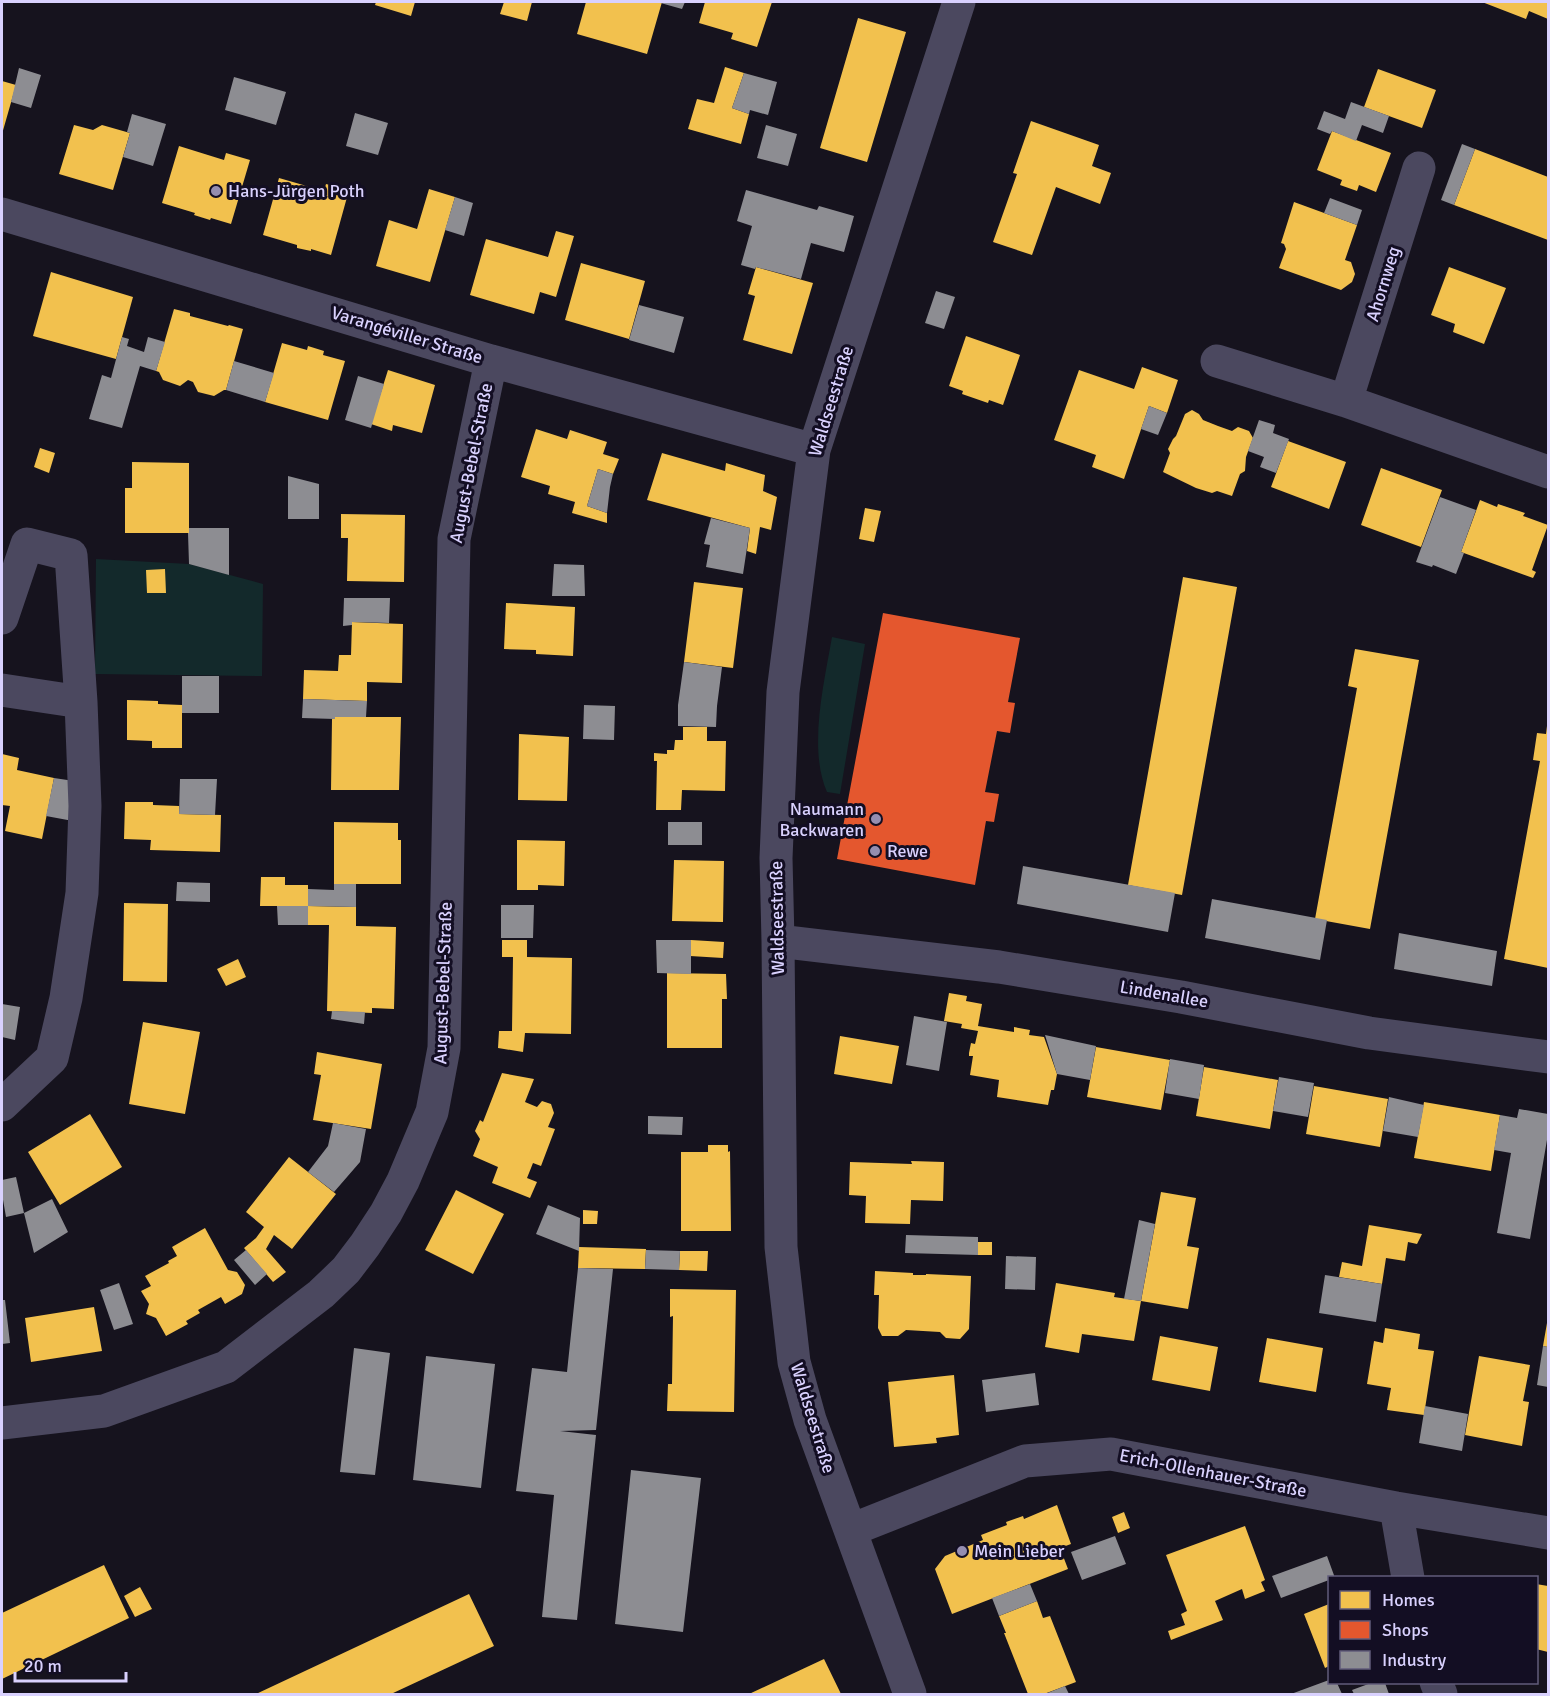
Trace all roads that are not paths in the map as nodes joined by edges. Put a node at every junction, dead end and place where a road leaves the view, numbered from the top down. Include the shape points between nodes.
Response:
1 (959, 2) edge
2 (1419, 168) dead end
3 (2, 214) edge
4 (491, 361) junction
5 (1217, 361) dead end
6 (1346, 401) junction
7 (814, 450) junction
8 (1548, 472) edge
9 (2, 618) edge
10 (2, 690) edge
11 (81, 702) junction
12 (778, 941) junction
13 (1548, 1058) edge
14 (2, 1105) edge
15 (2, 1423) edge
16 (1395, 1508) junction
17 (851, 1530) junction
18 (1548, 1533) edge
19 (1408, 1576) edge
20 (910, 1695) edge

1 - 7 street, Waldseestraße
2 - 6 street, Ahornweg
3 - 4 street, Varangéviller Straße
4 - 7 street, Varangéviller Straße
4 - 15 street, August-Bebel-Straße via 454,539 444,1048 432,1112 403,1181 346,1270 226,1367 104,1411
5 - 6 street
6 - 8 street
7 - 12 street, Waldseestraße via 783,692 776,858
9 - 11 street via 27,544 71,555
10 - 11 street
11 - 14 street via 85,806 82,893 66,998 52,1058
12 - 13 street, Lindenallee via 999,967 1369,1033
12 - 17 street, Waldseestraße via 781,1247 794,1362 810,1420
16 - 17 street, Erich-Ollenhauer-Straße via 1111,1454 1025,1461
16 - 18 street, Erich-Ollenhauer-Straße
16 - 19 street
17 - 20 street, Waldseestraße

